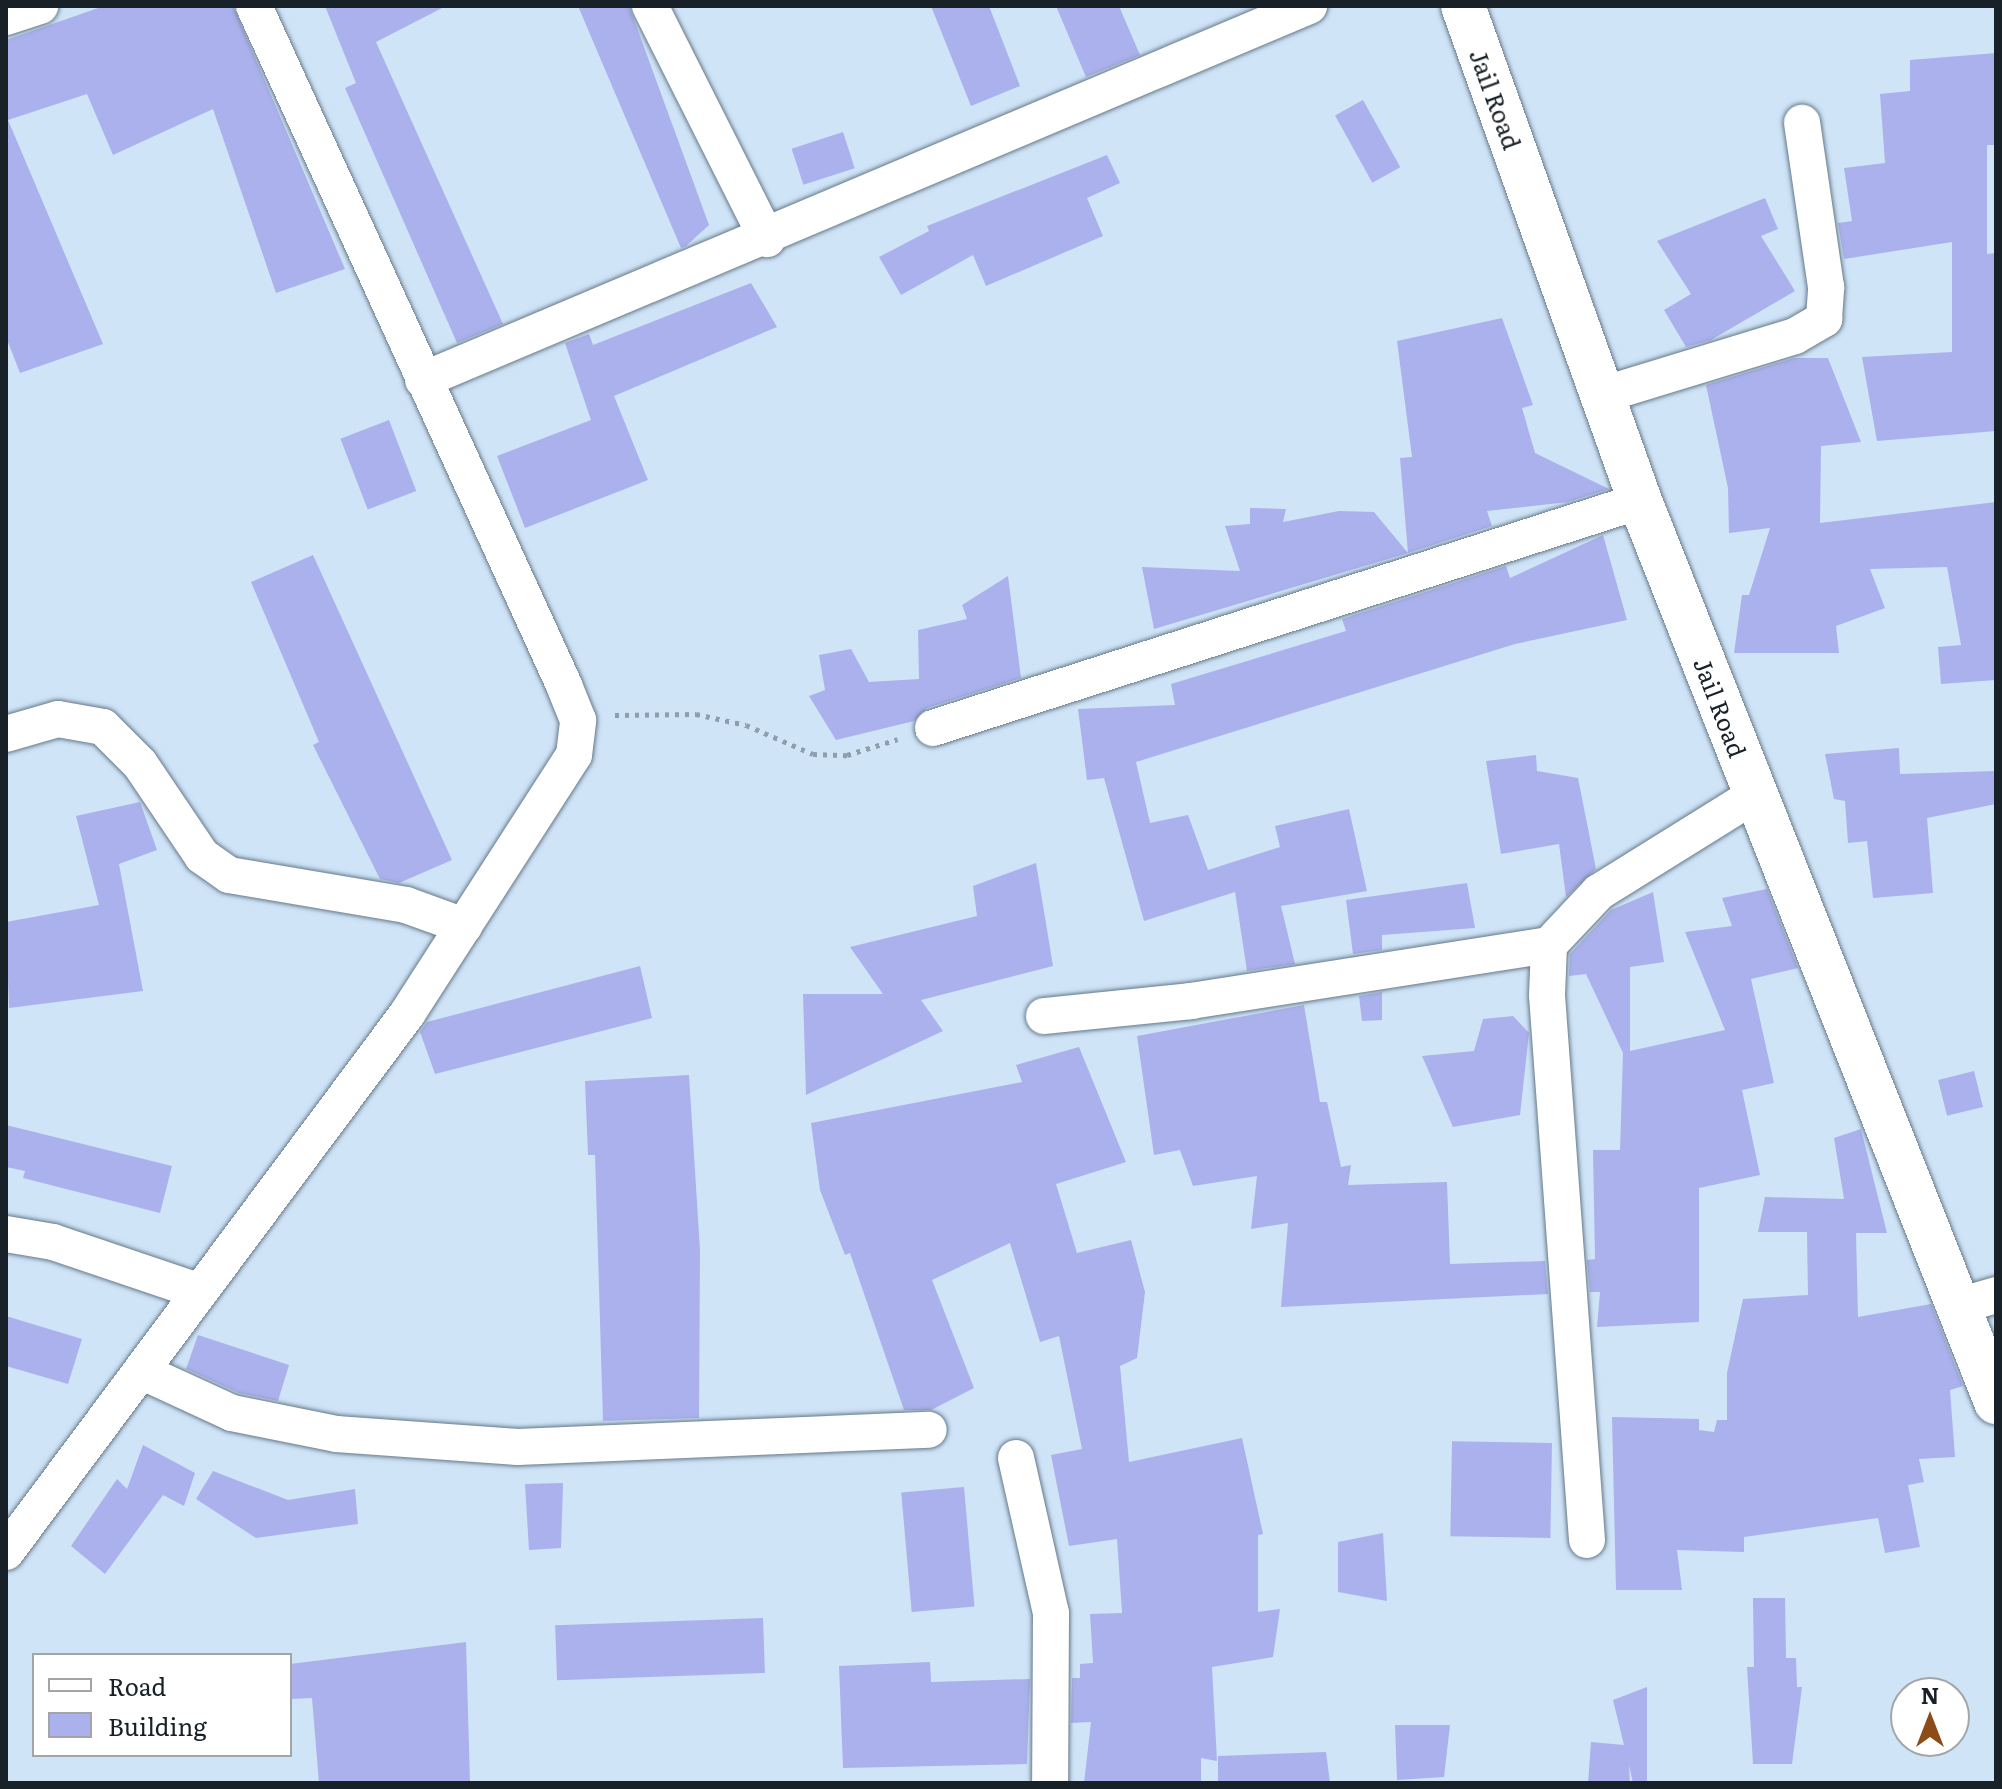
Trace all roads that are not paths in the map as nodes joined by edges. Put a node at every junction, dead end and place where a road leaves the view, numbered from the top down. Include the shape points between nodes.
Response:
1 (40, 6) edge
2 (254, 6) edge
3 (650, 6) edge
4 (1309, 6) edge
5 (1463, 6) edge
6 (6, 17) edge
7 (1802, 123) dead end
8 (767, 239) junction
9 (423, 380) junction
10 (1602, 395) junction
11 (1640, 501) junction
12 (933, 728) road end
13 (6, 734) edge
14 (1755, 795) junction
15 (464, 926) junction
16 (1549, 945) junction
17 (1044, 1016) dead end
18 (6, 1234) edge
19 (198, 1291) junction
20 (1977, 1301) edge
21 (145, 1373) junction
22 (1996, 1402) edge
23 (929, 1430) dead end
24 (1016, 1458) dead end
25 (1587, 1540) dead end
26 (6, 1552) edge
27 (1050, 1783) edge

1 - 6 street
2 - 9 street
3 - 8 street
4 - 8 street
5 - 10 street, Jail Road
7 - 10 street via 1826,287 1824,319 1795,336
8 - 9 street
9 - 15 street via 578,720 574,755 562,782
10 - 11 street, Jail Road
11 - 12 street
11 - 14 street, Jail Road
13 - 15 street via 58,719 103,727 140,764 202,856 229,875 406,905
14 - 16 street via 1599,892
14 - 20 street, Jail Road
15 - 19 street via 407,1014
16 - 17 street via 1191,1001
16 - 25 street via 1547,995
18 - 19 street via 53,1242
19 - 21 street
20 - 22 street, Jail Road
21 - 23 street via 247,1416 336,1434 518,1447
21 - 26 street
24 - 27 street via 1051,1613

